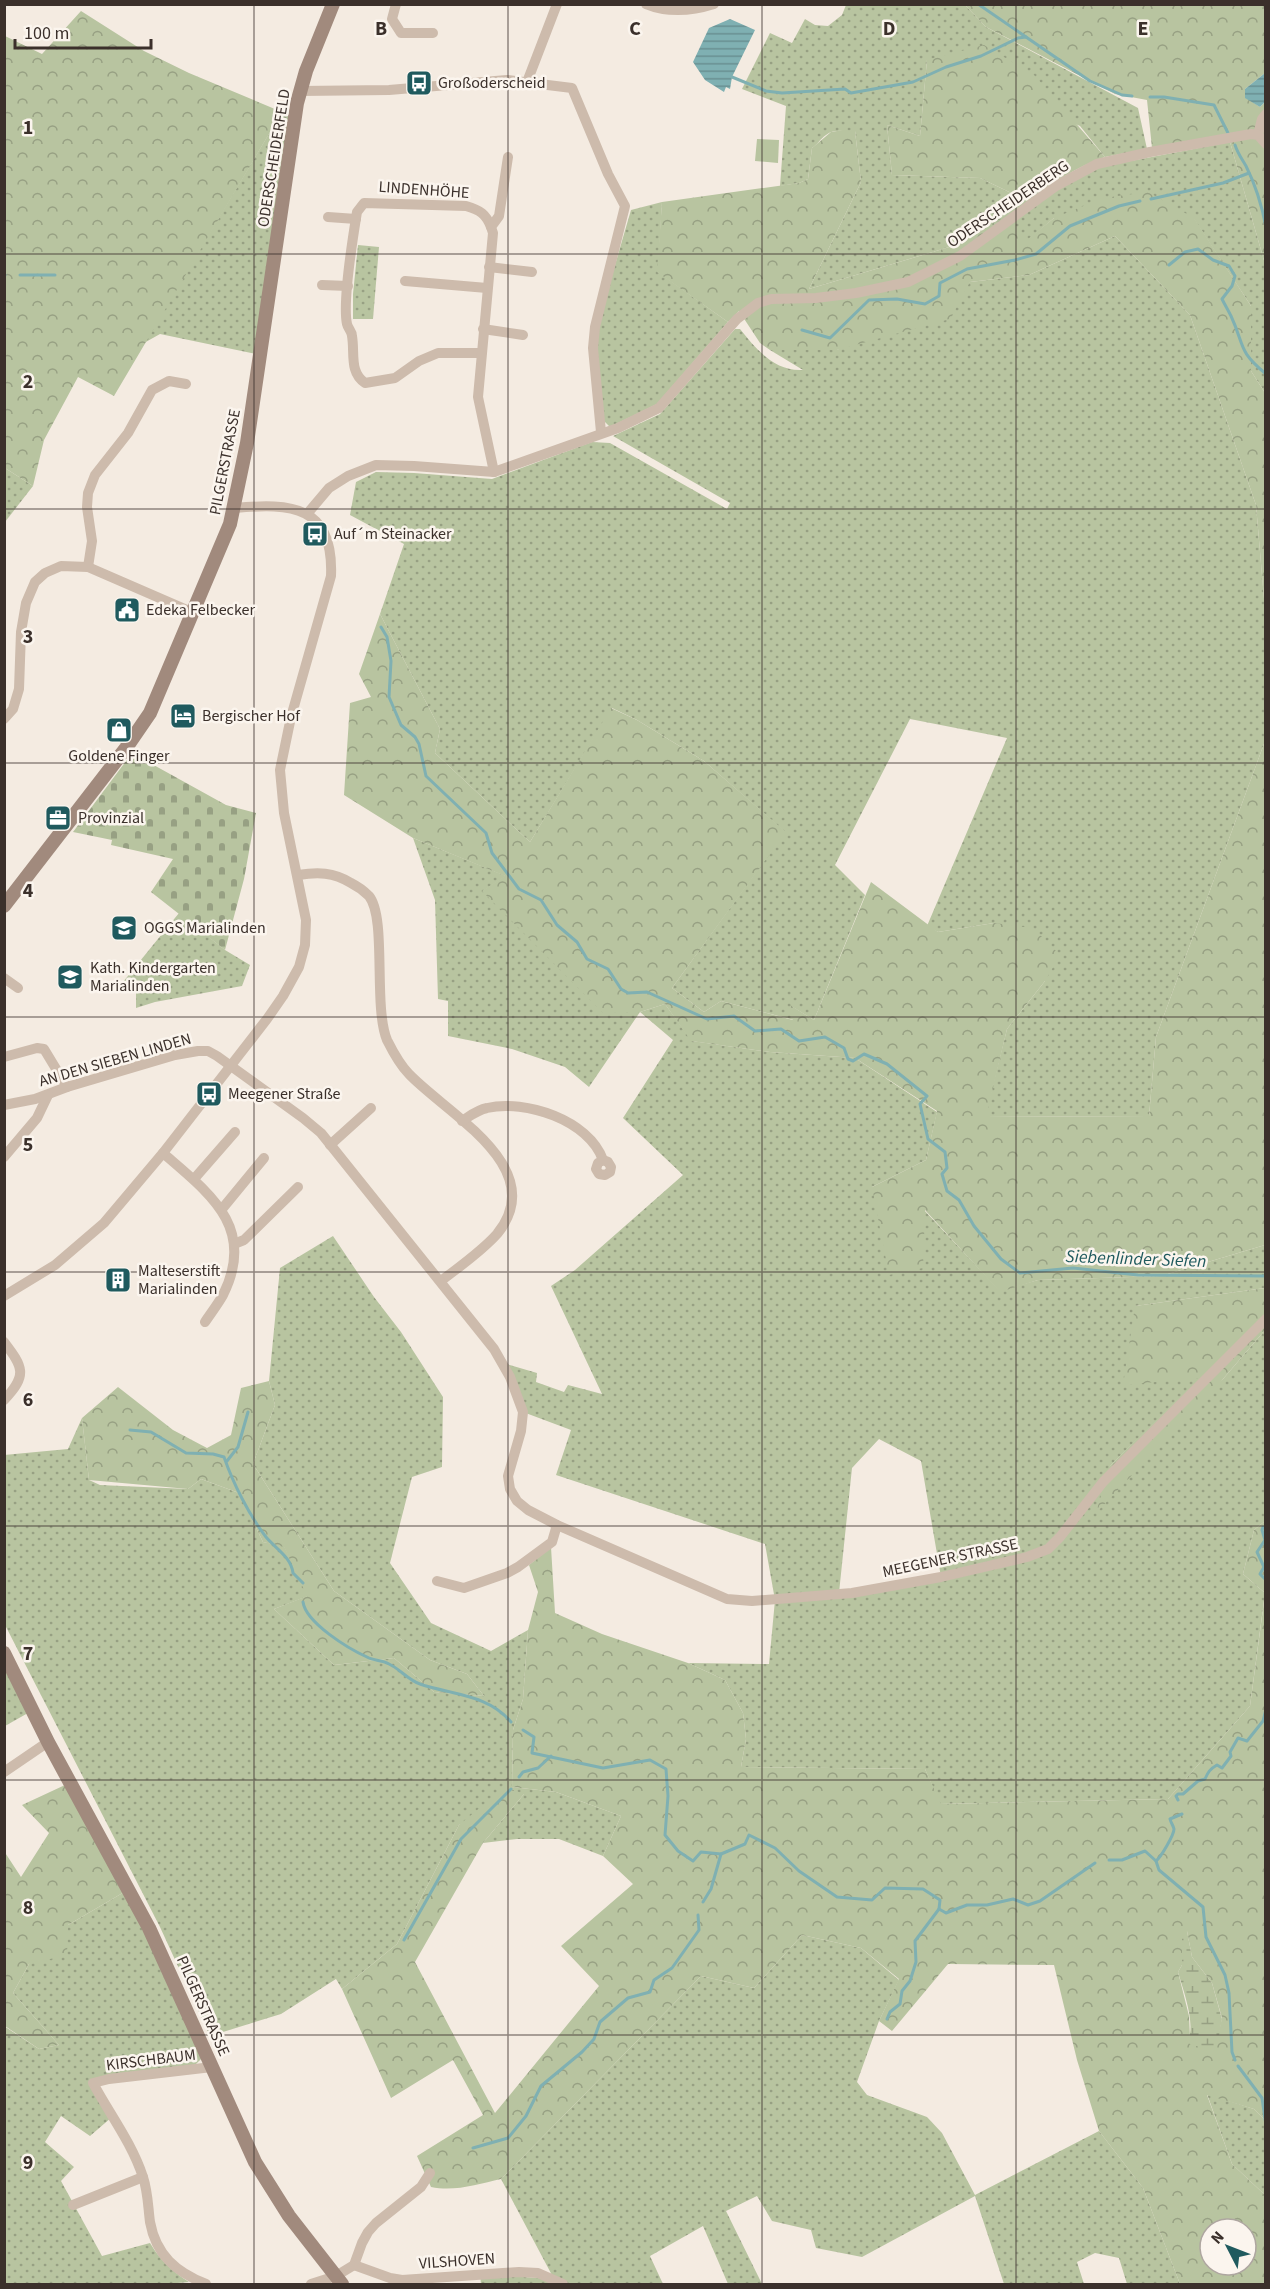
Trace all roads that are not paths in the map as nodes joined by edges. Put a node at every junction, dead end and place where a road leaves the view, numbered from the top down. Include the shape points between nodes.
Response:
1 (396, 4) edge
2 (557, 4) edge
3 (646, 4) edge
4 (714, 4) edge
5 (332, 5) edge
6 (433, 33) dead end
7 (527, 82) junction
8 (300, 91) junction
9 (1266, 114) edge
10 (1258, 135) junction
11 (1266, 144) edge
12 (507, 157) dead end
13 (328, 217) dead end
14 (356, 219) junction
15 (491, 227) junction
16 (276, 249) joint
17 (489, 267) junction
18 (532, 272) dead end
19 (405, 281) dead end
20 (322, 285) dead end
21 (348, 286) junction
22 (488, 288) junction
23 (483, 329) junction
24 (524, 334) dead end
25 (480, 353) junction
26 (186, 384) dead end
27 (601, 432) junction
28 (494, 471) junction
29 (235, 508) junction
30 (307, 514) junction
31 (88, 567) junction
32 (194, 613) junction
33 (4, 719) edge
34 (298, 874) junction
35 (4, 906) edge
36 (4, 978) edge
37 (18, 988) dead end
38 (4, 1057) edge
39 (230, 1067) junction
40 (67, 1087) junction
41 (48, 1095) junction
42 (4, 1105) edge
43 (371, 1108) dead end
44 (462, 1120) junction
45 (235, 1132) dead end
46 (330, 1145) junction
47 (163, 1153) junction
48 (4, 1157) edge
49 (264, 1158) dead end
50 (603, 1160) dead end
51 (194, 1179) junction
52 (298, 1187) dead end
53 (222, 1209) junction
54 (234, 1244) junction
55 (441, 1281) junction
56 (4, 1296) edge
57 (1266, 1319) edge
58 (205, 1322) dead end
59 (4, 1342) edge
60 (4, 1400) edge
61 (557, 1525) junction
62 (436, 1581) dead end
63 (4, 1653) edge
64 (48, 1742) junction
65 (4, 1772) edge
66 (212, 2067) junction
67 (430, 2173) dead end
68 (143, 2176) junction
69 (73, 2205) dead end
70 (354, 2265) junction
71 (339, 2280) edge
72 (206, 2284) edge
73 (311, 2284) edge
74 (563, 2284) edge

1 - 6 street via 392,19 401,33
2 - 7 street
3 - 4 street via 681,10
5 - 8 main road, ODERSCHEIDERFELD
7 - 8 street
7 - 27 street via 572,88 625,206 595,327 593,348
8 - 16 main road, ODERSCHEIDERFELD
9 - 10 street
10 - 11 street
10 - 27 street, ODERSCHEIDERBERG via 1097,164 1056,186 960,256 908,282 856,293 771,298 758,303 737,319 658,408
12 - 15 street via 499,216
13 - 14 street
14 - 15 street, LINDENHÖHE via 364,203 466,206 482,211
14 - 21 street
15 - 17 street
16 - 29 main road, PILGERSTRASSE
17 - 18 street
17 - 22 street
19 - 22 street
20 - 21 street
21 - 25 street via 346,320 352,332 354,368 365,383 395,378 438,353
22 - 23 street
23 - 24 street
23 - 25 street
25 - 28 street via 478,397
26 - 31 street via 169,381 152,390 128,433 94,476 87,507 92,541
27 - 28 street, ODERSCHEIDERBERG
28 - 30 street via 376,465 329,488
29 - 30 street via 278,505
29 - 32 main road, PILGERSTRASSE
30 - 34 street via 326,538 332,555 331,576 280,770 284,813
31 - 32 street
31 - 33 street via 61,566 35,582 22,617 19,689 13,709
32 - 35 main road, PILGERSTRASSE via 141,728
34 - 39 street via 306,920 299,967 283,996
34 - 44 street via 326,873 348,881 369,897 377,914 380,1001 386,1038 409,1074
36 - 37 street
38 - 40 street via 44,1049
39 - 40 street, AN DEN SIEBEN LINDEN via 208,1051 198,1051
39 - 46 street, MEEGENER STRASSE via 303,1118
39 - 47 street
40 - 41 street, AN DEN SIEBEN LINDEN
41 - 42 street, AN DEN SIEBEN LINDEN
41 - 48 street via 37,1118
43 - 46 street
44 - 50 street via 478,1110 496,1107 544,1112 585,1136
44 - 55 street via 502,1160 509,1175 511,1202 498,1233
45 - 51 street
46 - 55 street, MEEGENER STRASSE
47 - 51 street
47 - 56 street via 84,1242
49 - 53 street
51 - 53 street
52 - 54 street via 244,1240
53 - 54 street
54 - 58 street via 229,1280
55 - 61 street, MEEGENER STRASSE via 503,1363 521,1402 521,1431 508,1476 513,1495 528,1510
57 - 61 street, MEEGENER STRASSE via 1103,1482 1060,1537 1047,1549 1027,1557 942,1578 852,1593 752,1601 706,1592
59 - 60 street via 21,1370 16,1387
61 - 62 street via 552,1542 507,1573 464,1588
63 - 64 main road, PILGERSTRASSE
64 - 65 street
64 - 66 main road, PILGERSTRASSE via 149,1928
66 - 68 street, KIRSCHBAUM via 93,2083
66 - 71 main road, PILGERSTRASSE via 260,2171
67 - 70 street via 421,2187 368,2232
68 - 69 street
68 - 72 street, KIRSCHBAUM via 150,2222 160,2251 171,2265
70 - 71 street
70 - 74 street, VILSHOVEN via 402,2280 519,2272 538,2273
71 - 73 street

